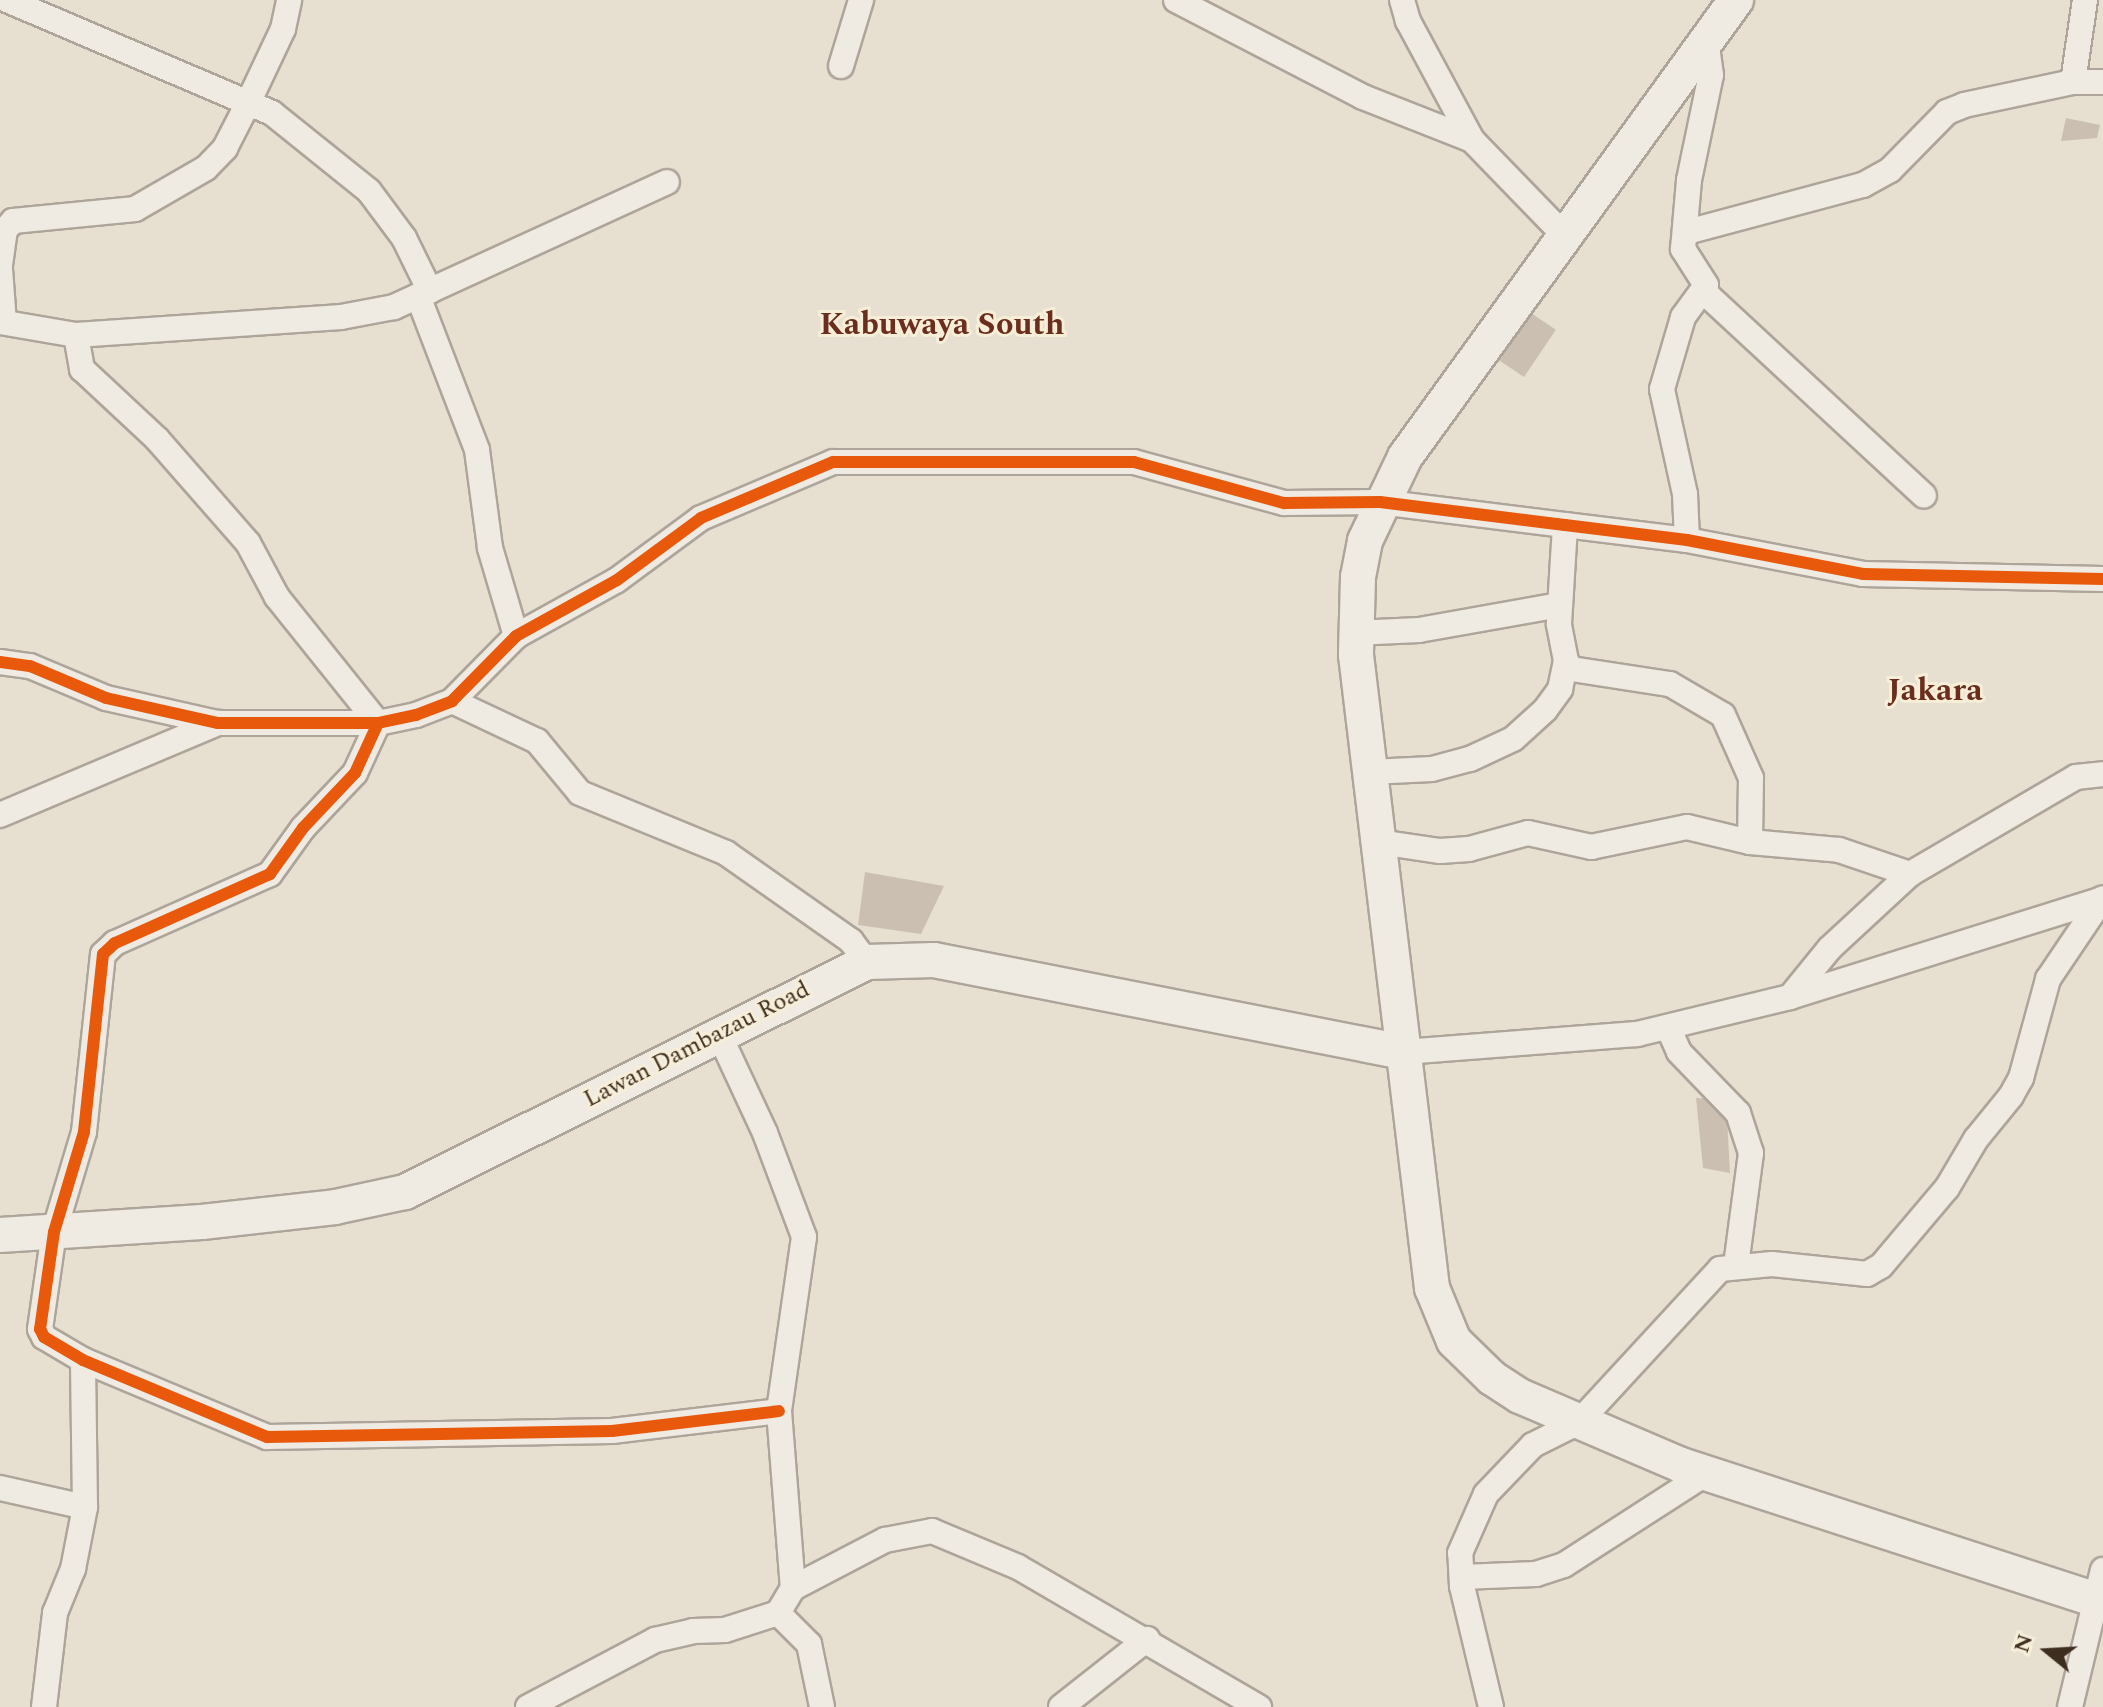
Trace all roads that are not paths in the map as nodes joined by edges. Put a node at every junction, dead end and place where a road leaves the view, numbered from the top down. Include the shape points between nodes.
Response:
1 (7, 0) edge
2 (289, 0) edge
3 (861, 0) edge
4 (1176, 0) edge
5 (1402, 0) edge
6 (1736, 0) edge
7 (2085, 0) edge
8 (1706, 40) junction
9 (841, 66) dead end
10 (2073, 82) junction
11 (2103, 82) edge
12 (248, 103) junction
13 (1472, 140) junction
14 (667, 182) dead end
15 (1687, 232) junction
16 (1564, 235) junction
17 (0, 267) edge
18 (1703, 291) junction
19 (424, 294) junction
20 (2, 322) edge
21 (76, 335) junction
22 (1924, 496) dead end
23 (1380, 502) junction
24 (1565, 525) junction
25 (1687, 540) junction
26 (2103, 579) edge
27 (1559, 605) junction
28 (1354, 633) junction
29 (516, 636) junction
30 (0, 662) edge
31 (1565, 668) junction
32 (452, 701) junction
33 (218, 723) junction
34 (378, 723) junction
35 (1370, 772) junction
36 (2103, 774) edge
37 (0, 815) edge
38 (1379, 842) junction
39 (1750, 842) junction
40 (1910, 874) junction
41 (2103, 899) edge
42 (867, 962) junction
43 (1790, 997) junction
44 (1668, 1027) junction
45 (718, 1032) junction
46 (1403, 1052) junction
47 (54, 1232) junction
48 (0, 1235) edge
49 (1736, 1265) junction
50 (83, 1360) junction
51 (779, 1411) junction
52 (1579, 1422) junction
53 (1707, 1473) junction
54 (0, 1488) edge
55 (85, 1507) junction
56 (1462, 1577) junction
57 (793, 1588) junction
58 (2101, 1590) edge
59 (778, 1613) junction
60 (1147, 1639) junction
61 (44, 1707) edge
62 (528, 1707) edge
63 (822, 1707) edge
64 (1061, 1707) edge
65 (1259, 1707) edge
66 (1491, 1707) edge
67 (2070, 1707) edge

1 - 12 street
2 - 12 street via 283,29
3 - 9 street
4 - 13 street via 1363,97
5 - 13 street via 1408,21
6 - 8 main road
7 - 10 street
8 - 15 street via 1711,75 1689,180
8 - 16 main road
10 - 11 street
10 - 15 street via 1947,112 1890,170 1863,185
12 - 17 street via 225,148 206,168 135,209 13,221 5,230
12 - 19 street via 272,113 369,191 404,238
13 - 16 street
14 - 19 street
15 - 18 street via 1684,256 1706,280
16 - 23 main road via 1405,457
17 - 20 street
18 - 22 street
18 - 25 street via 1683,317 1662,389 1685,494
19 - 21 street via 394,307 341,317
19 - 29 street via 477,450 490,548
20 - 21 street
21 - 34 street via 82,369 157,439 230,521 277,597
23 - 24 street
23 - 28 main road via 1365,541
23 - 29 street via 1284,503 1134,462 833,462 701,518 617,580
24 - 25 street
24 - 27 street
25 - 26 street via 1863,574
27 - 28 street via 1419,630
27 - 31 street
28 - 35 main road
29 - 32 street
30 - 33 street via 30,666 106,698
31 - 35 street via 1560,689 1545,710 1513,739 1432,769
31 - 39 street via 1670,684 1723,715 1751,778
32 - 34 street
32 - 42 street via 537,741 580,793 726,853 851,941
33 - 34 street
33 - 37 street
34 - 47 street via 355,773 303,828 270,874 115,943 103,954 84,1132
35 - 38 main road
36 - 40 street via 2076,777
38 - 39 street via 1440,851 1528,833 1591,847 1687,827
38 - 46 main road
39 - 40 street via 1839,850
40 - 43 street via 1830,948
41 - 43 street
41 - 49 street via 2048,979 2021,1078 2011,1096 1976,1139 1947,1188 1881,1266 1867,1274
42 - 45 main road, Lawan Dambazau Road
42 - 46 main road, Lawan Dambazau Road via 934,960
43 - 44 street
44 - 46 street via 1637,1034
44 - 49 street via 1679,1052 1738,1113 1751,1153
45 - 47 main road, Lawan Dambazau Road via 405,1192 335,1207
45 - 51 street via 765,1133 804,1237
46 - 52 main road via 1432,1288 1443,1321 1454,1341 1492,1378
47 - 48 main road, Lawan Dambazau Road
47 - 50 street via 40,1329 51,1345
49 - 52 street via 1720,1269
50 - 51 street via 267,1437 612,1431
50 - 55 street
51 - 57 street
52 - 53 main road
52 - 56 street via 1533,1445 1486,1494 1460,1553
53 - 56 street via 1564,1565 1536,1574
53 - 58 main road
54 - 55 street
55 - 61 street via 73,1569 55,1613
56 - 66 street
57 - 59 street
57 - 60 street via 871,1545 932,1531 1018,1567
58 - 67 street
59 - 62 street via 725,1630 655,1640
59 - 63 street via 809,1644
60 - 64 street
60 - 65 street

